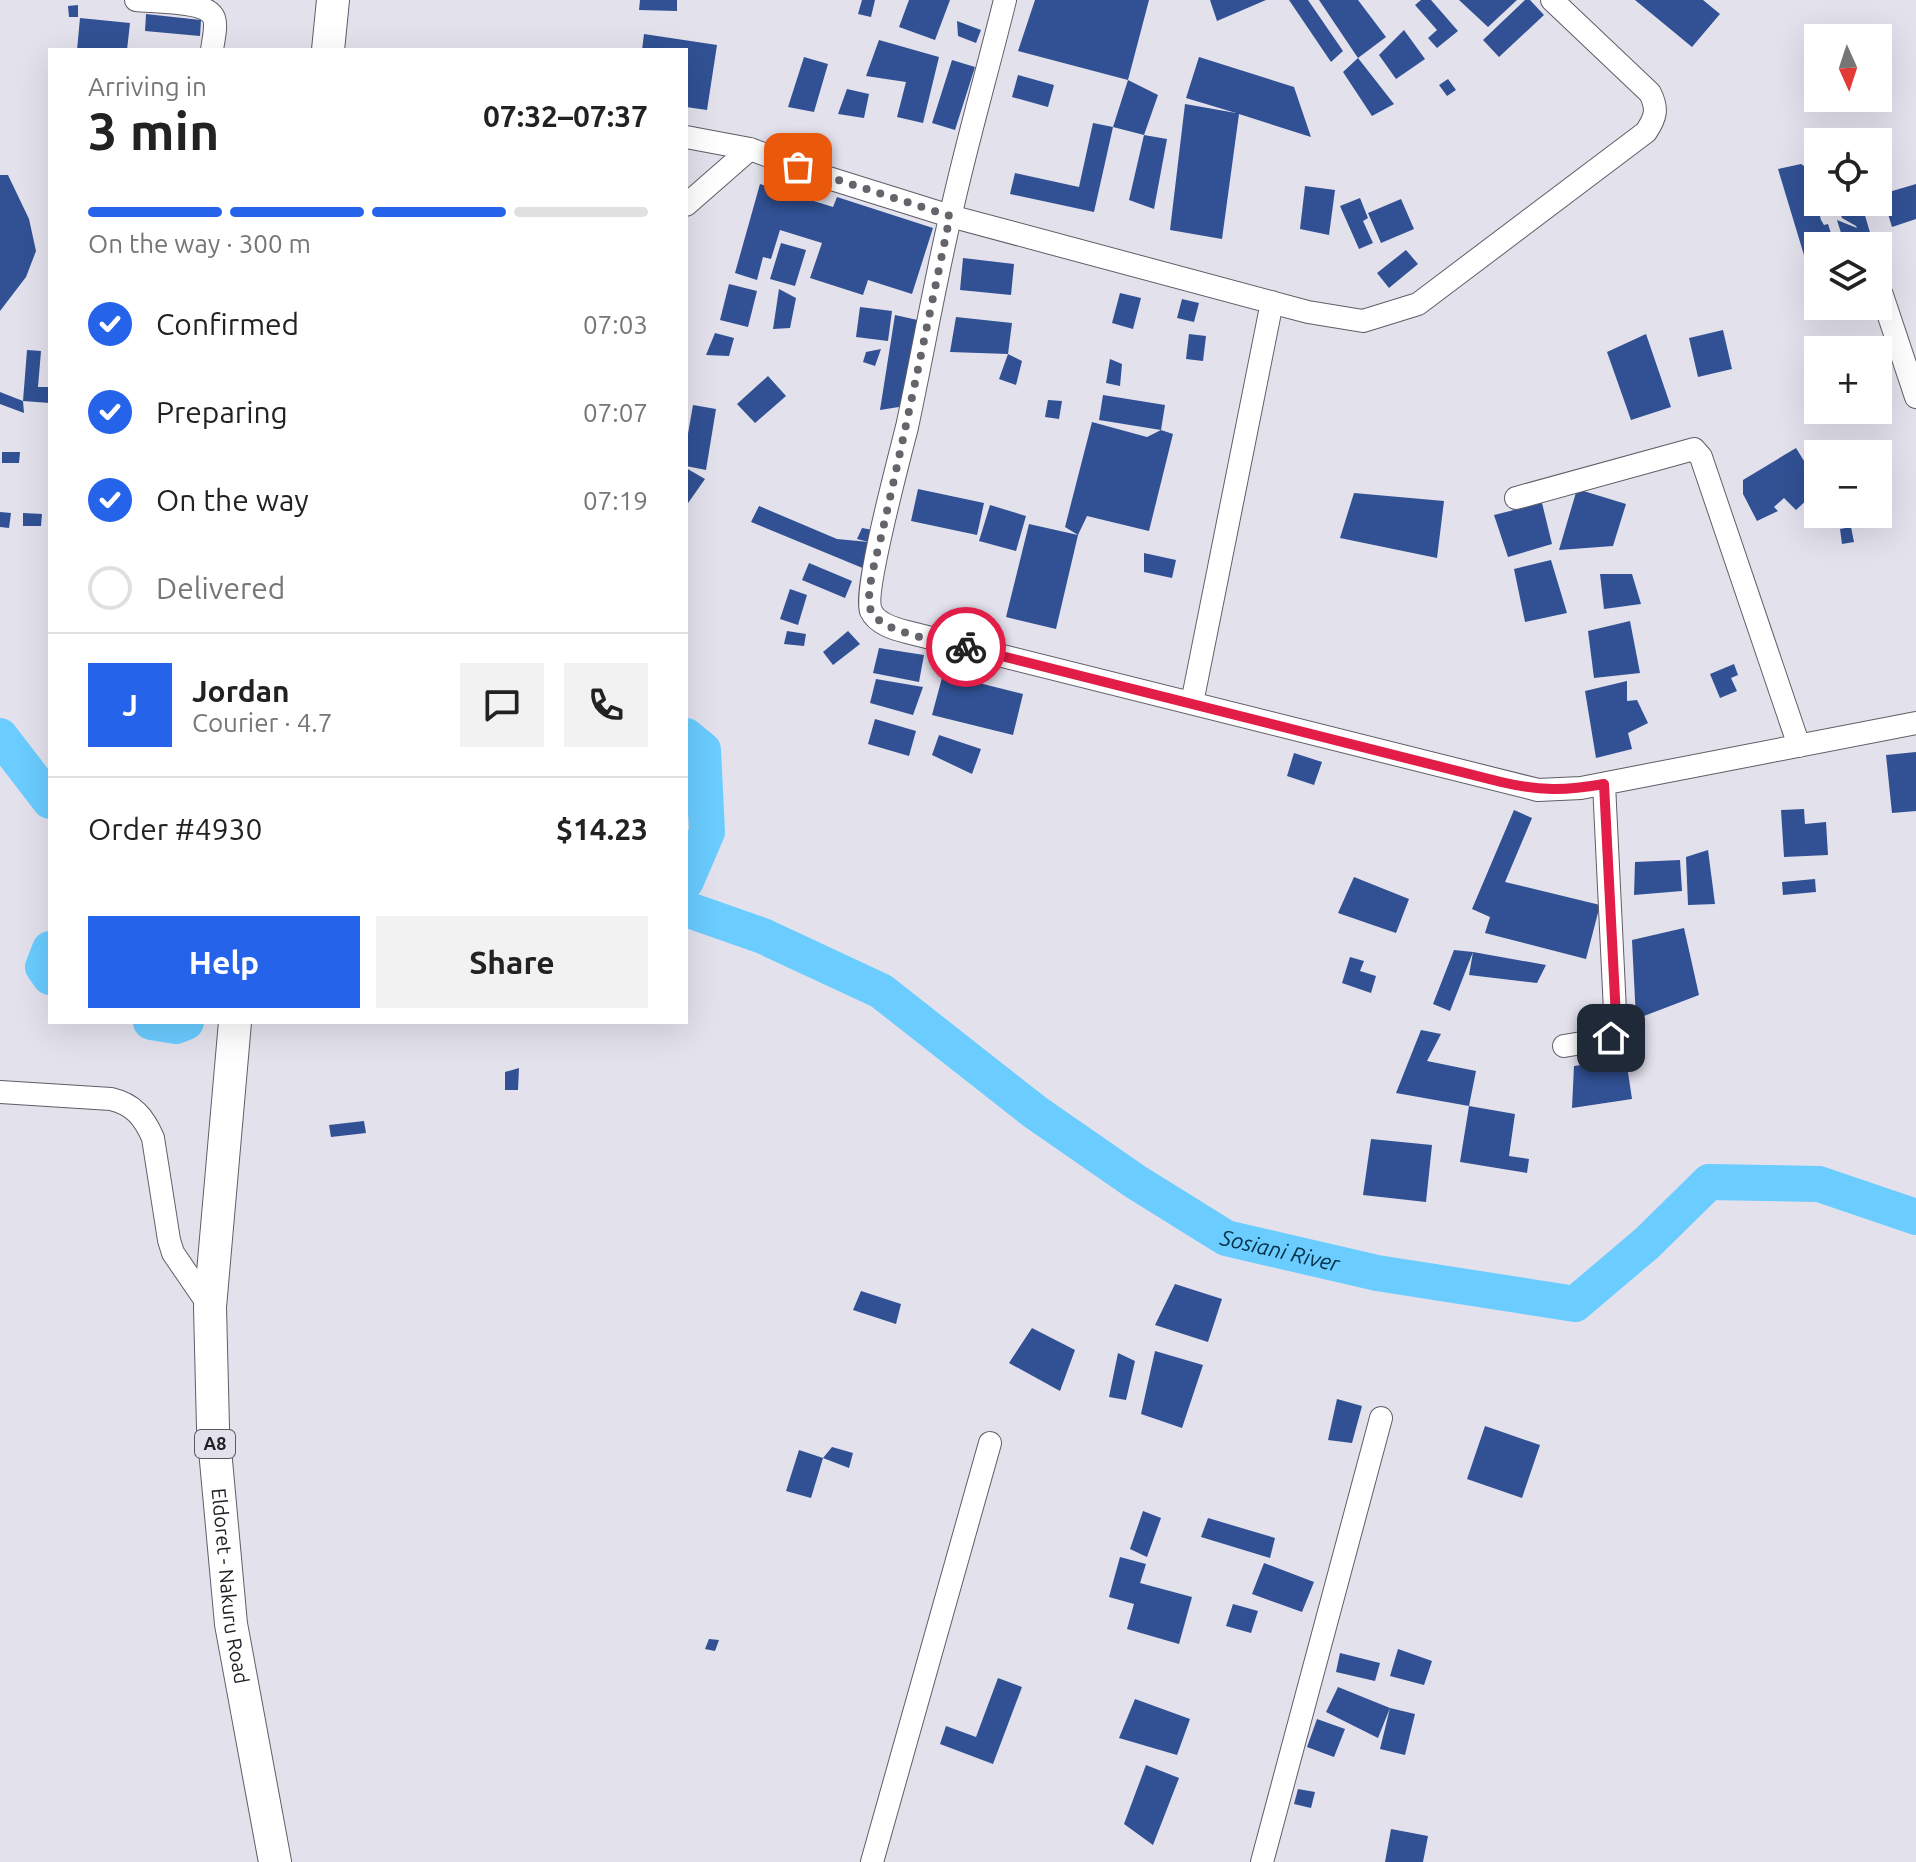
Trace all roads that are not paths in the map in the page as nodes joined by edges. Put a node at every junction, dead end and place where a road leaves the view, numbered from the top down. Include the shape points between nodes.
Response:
1 (136, 0) edge
2 (333, 0) edge
3 (1005, 0) edge
4 (1552, 0) edge
5 (212, 48) edge
6 (328, 48) edge
7 (688, 137) edge
8 (750, 149) junction
9 (688, 203) edge
10 (950, 216) junction
11 (1272, 302) junction
12 (1890, 320) edge
13 (1916, 397) edge
14 (1516, 498) dead end
15 (1192, 703) junction
16 (1916, 723) edge
17 (1799, 746) junction
18 (1604, 784) junction
19 (235, 1024) edge
20 (1564, 1046) dead end
21 (0, 1092) edge
22 (210, 1307) junction
23 (1381, 1418) dead end
24 (990, 1443) dead end
25 (275, 1862) edge
26 (872, 1862) edge
27 (1262, 1862) edge

1 - 5 street via 209,11 215,20
2 - 6 highway
3 - 10 street
4 - 11 street via 1650,93 1655,118 1646,132 1418,304 1363,321
7 - 8 street
8 - 9 street
8 - 10 street
10 - 11 street
10 - 15 street via 872,578 871,612 897,630
11 - 15 street
12 - 13 street
14 - 17 street via 1694,449
15 - 18 street via 1538,790
16 - 17 street
17 - 18 street
18 - 20 street via 1616,1032 1611,1038
19 - 22 highway, Eldoret - Nakuru Road / A8
21 - 22 street via 111,1099 126,1102 137,1112 153,1138 173,1253
22 - 25 highway, Eldoret - Nakuru Road / A8 via 213,1428 231,1624
23 - 27 street
24 - 26 street

